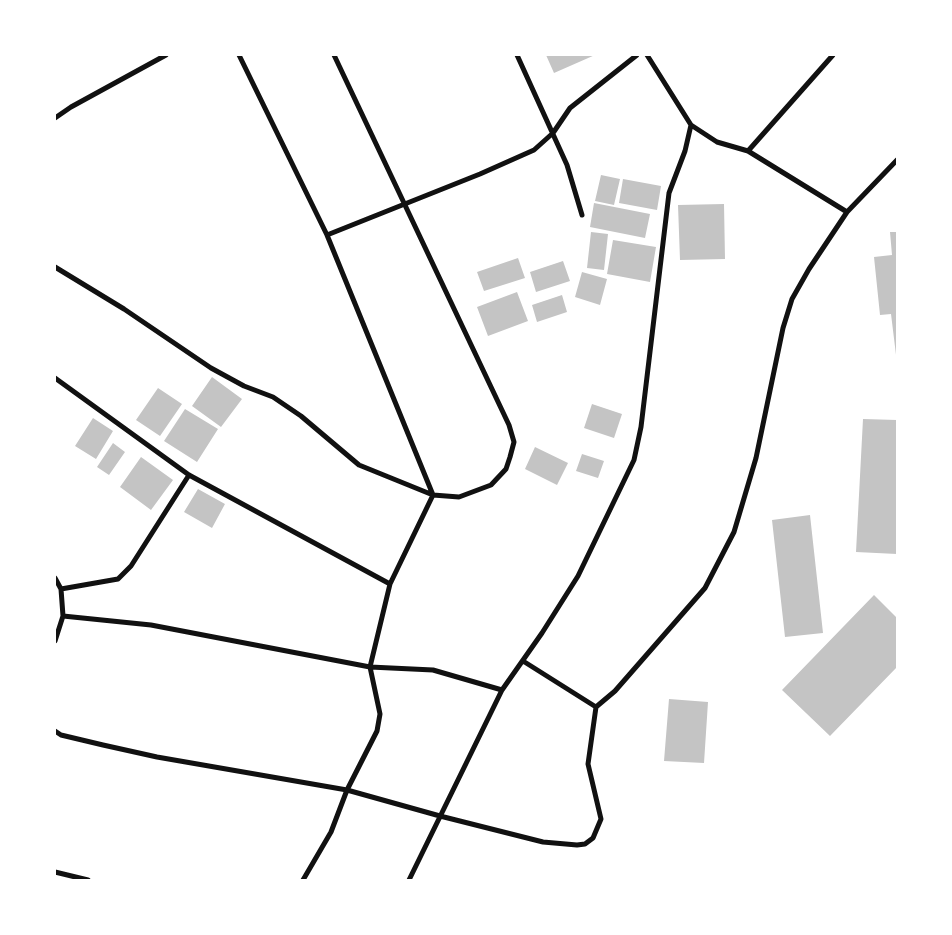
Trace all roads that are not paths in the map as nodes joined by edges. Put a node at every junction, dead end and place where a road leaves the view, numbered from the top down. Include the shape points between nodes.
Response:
1 (166, 55) edge
2 (239, 55) edge
3 (334, 55) edge
4 (517, 55) edge
5 (637, 55) edge
6 (647, 55) edge
7 (834, 55) edge
8 (55, 118) edge
9 (692, 125) junction
10 (553, 133) junction
11 (748, 151) junction
12 (897, 160) edge
13 (406, 204) junction
14 (847, 212) junction
15 (582, 215) dead end
16 (327, 236) junction
17 (55, 267) edge
18 (55, 378) edge
19 (189, 475) junction
20 (432, 495) junction
21 (55, 578) edge
22 (390, 584) junction
23 (61, 589) junction
24 (63, 616) junction
25 (55, 641) edge
26 (522, 661) junction
27 (370, 667) junction
28 (502, 690) junction
29 (596, 707) junction
30 (55, 731) edge
31 (347, 790) junction
32 (440, 816) junction
33 (55, 872) edge
34 (88, 880) edge
35 (303, 880) edge
36 (409, 880) edge

1 - 8 street
2 - 16 street
3 - 13 street
4 - 10 street
5 - 10 street via 576,103
6 - 9 street
7 - 11 street
9 - 11 street via 717,142
9 - 26 street via 669,193 641,427 634,460 578,576
10 - 13 street via 534,150
10 - 15 street
11 - 14 street
12 - 14 street
13 - 16 street
13 - 20 street via 514,442 506,469 490,485 459,496
14 - 29 street via 792,299 756,458 734,532 705,588 615,691
16 - 20 street
17 - 20 street via 211,368 273,397 359,465
18 - 19 street
19 - 22 street
19 - 23 street via 131,566 118,579
20 - 22 street
21 - 23 street
22 - 27 street
23 - 24 street
24 - 25 street
24 - 27 street via 151,625
26 - 28 street
26 - 29 street
27 - 28 street via 432,670
27 - 31 street via 380,714 377,731
28 - 32 street
29 - 32 street via 588,764 601,819 597,832 585,844 543,842
30 - 31 street via 139,753
31 - 32 street
31 - 35 street via 331,832
32 - 36 street
33 - 34 street

